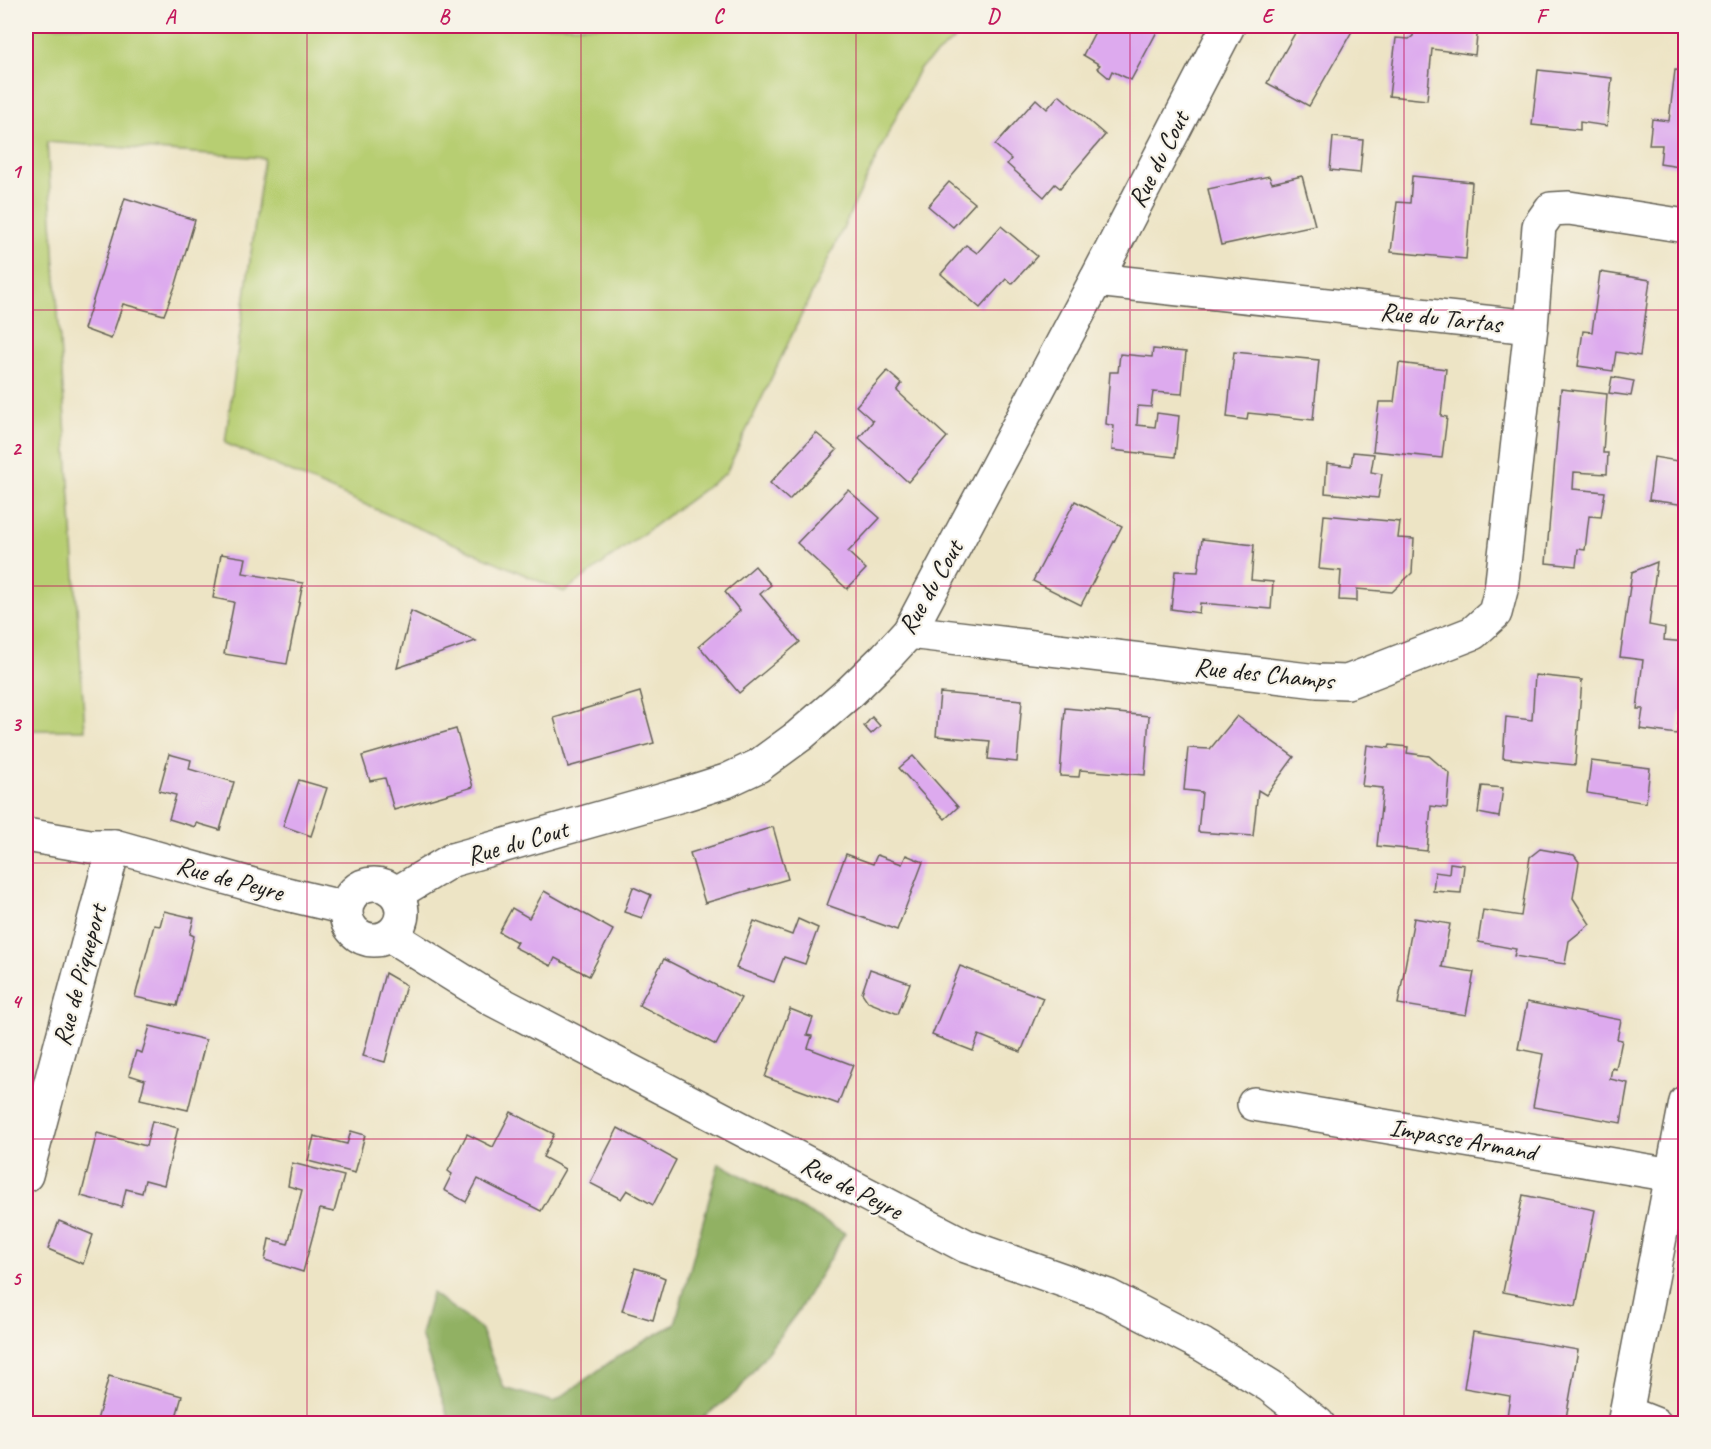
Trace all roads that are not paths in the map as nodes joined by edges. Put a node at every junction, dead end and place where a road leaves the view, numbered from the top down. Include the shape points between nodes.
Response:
1 (1228, 26) edge
2 (1686, 226) edge
3 (1096, 280) junction
4 (1531, 327) junction
5 (909, 632) junction
6 (26, 835) edge
7 (114, 846) junction
8 (397, 893) junction
9 (346, 908) junction
10 (391, 936) junction
11 (1686, 1102) edge
12 (1254, 1104) dead end
13 (26, 1175) edge
14 (1672, 1175) junction
15 (1635, 1420) edge
16 (1318, 1424) edge

1 - 3 street, Rue du Cout
2 - 4 street, Rue du Tartas via 1569,208 1551,209 1539,226
3 - 4 street, Rue du Tartas
3 - 5 street, Rue du Cout
4 - 5 street, Rue des Champs via 1501,590 1495,613 1473,633 1347,682
5 - 8 street, Rue du Cout via 850,692 758,766 686,794 452,860
6 - 7 street, Rue de Peyre
7 - 9 street, Rue de Peyre
7 - 13 street, Rue de Piqueport
8 - 9 street via 383,884 367,884 353,892
8 - 10 street via 403,908 401,923
9 - 10 street via 347,921 354,933 366,940 379,941
10 - 16 street, Rue de Peyre via 492,999 966,1246 1108,1296 1203,1345 1270,1386
11 - 14 street
12 - 14 street, Impasse Armand
14 - 15 street

